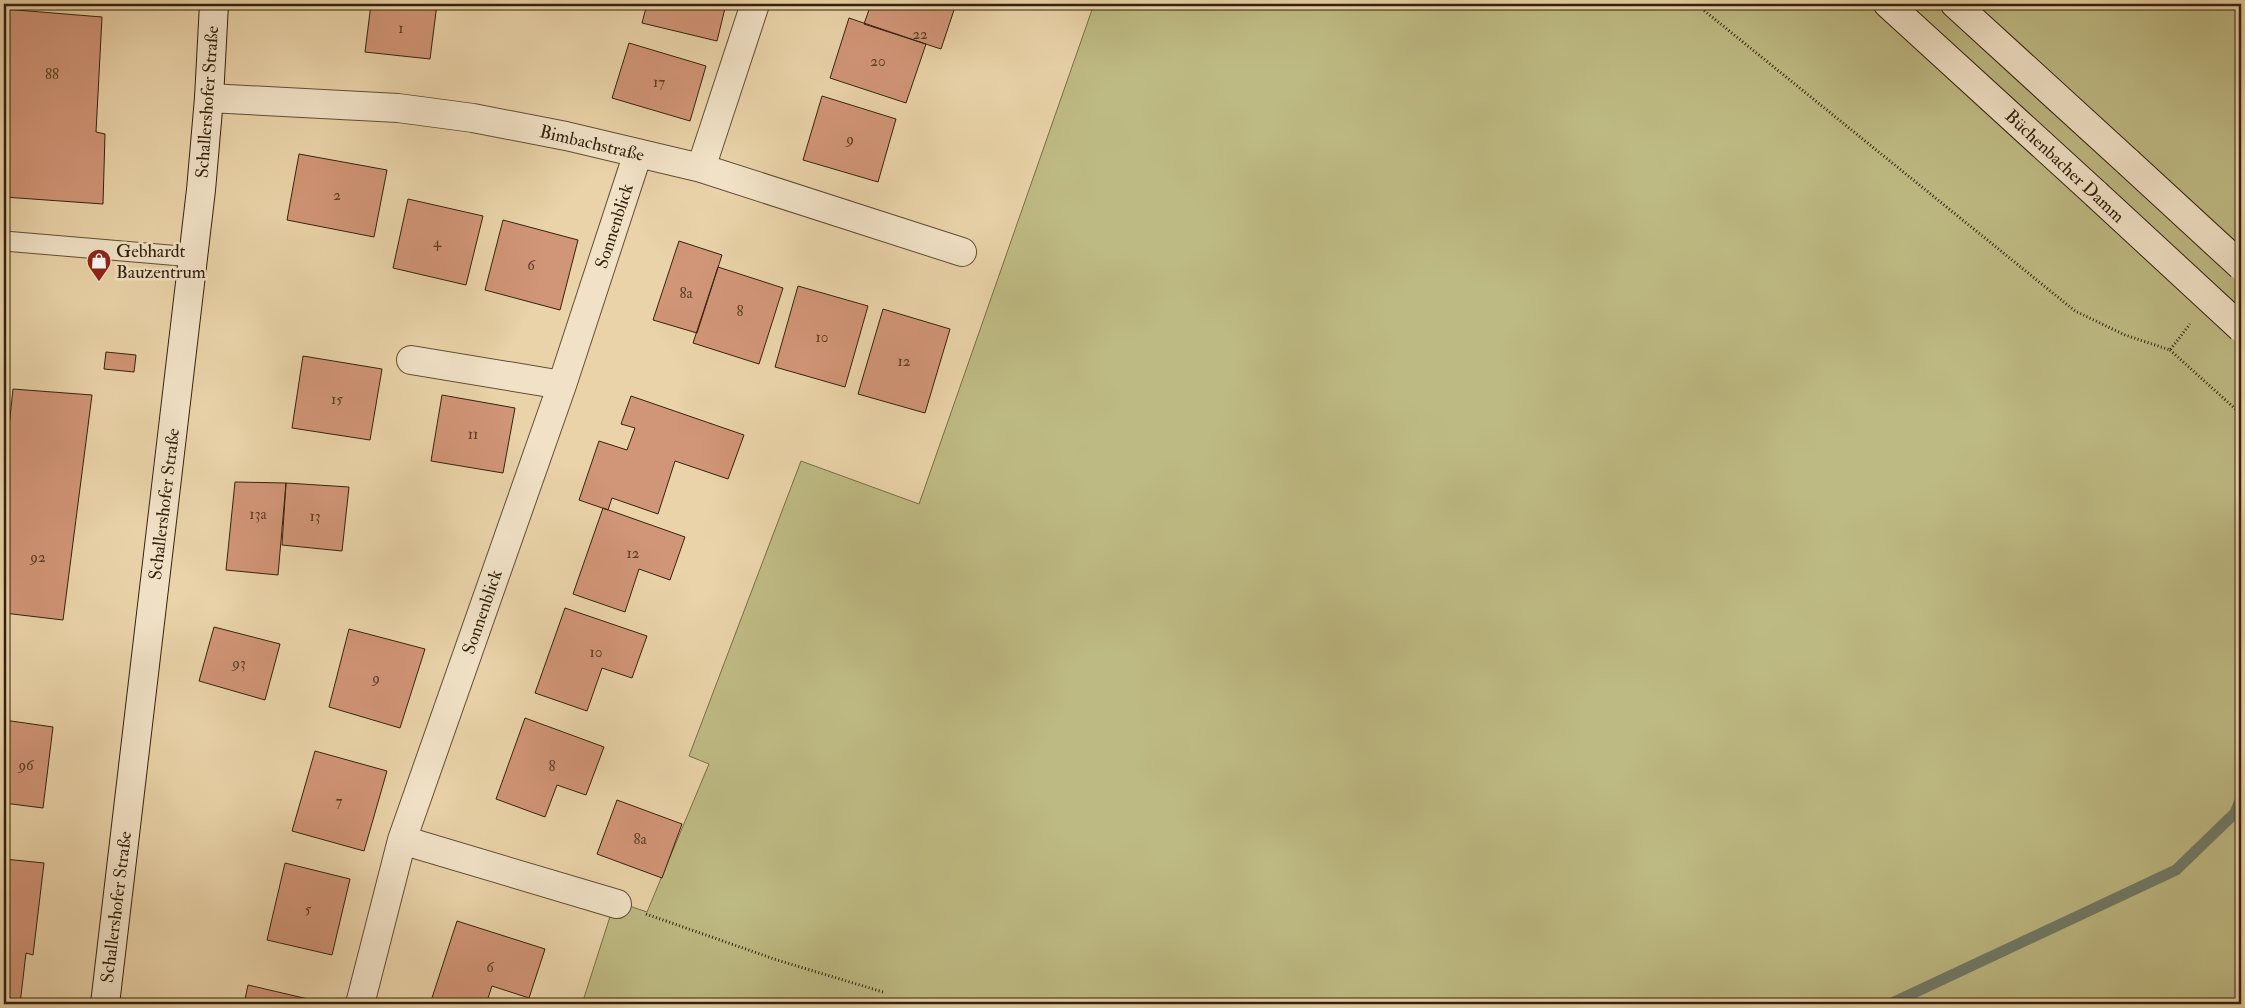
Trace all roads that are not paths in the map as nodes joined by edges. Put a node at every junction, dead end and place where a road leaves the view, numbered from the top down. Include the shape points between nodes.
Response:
1 (214, 4) edge
2 (755, 4) edge
3 (1888, 4) edge
4 (1955, 4) edge
5 (209, 98) junction
6 (638, 153) junction
7 (701, 168) junction
8 (4, 241) edge
9 (962, 252) dead end
10 (193, 257) junction
11 (2241, 266) edge
12 (2241, 328) edge
13 (411, 360) dead end
14 (562, 385) junction
15 (402, 840) junction
16 (618, 904) road end
17 (105, 1004) edge
18 (360, 1004) edge

1 - 5 street, Schallershofer Straße
2 - 7 street
3 - 12 street, Büchenbacher Damm, bridge
4 - 11 street, bridge
5 - 6 street, Bimbachstraße via 398,108 473,118
5 - 10 street, Schallershofer Straße
6 - 7 street, Bimbachstraße
6 - 14 street, Sonnenblick
7 - 9 street, Bimbachstraße
8 - 10 lane
10 - 17 street, Schallershofer Straße
13 - 14 street
14 - 15 street, Sonnenblick
15 - 16 street
15 - 18 street, Sonnenblick

